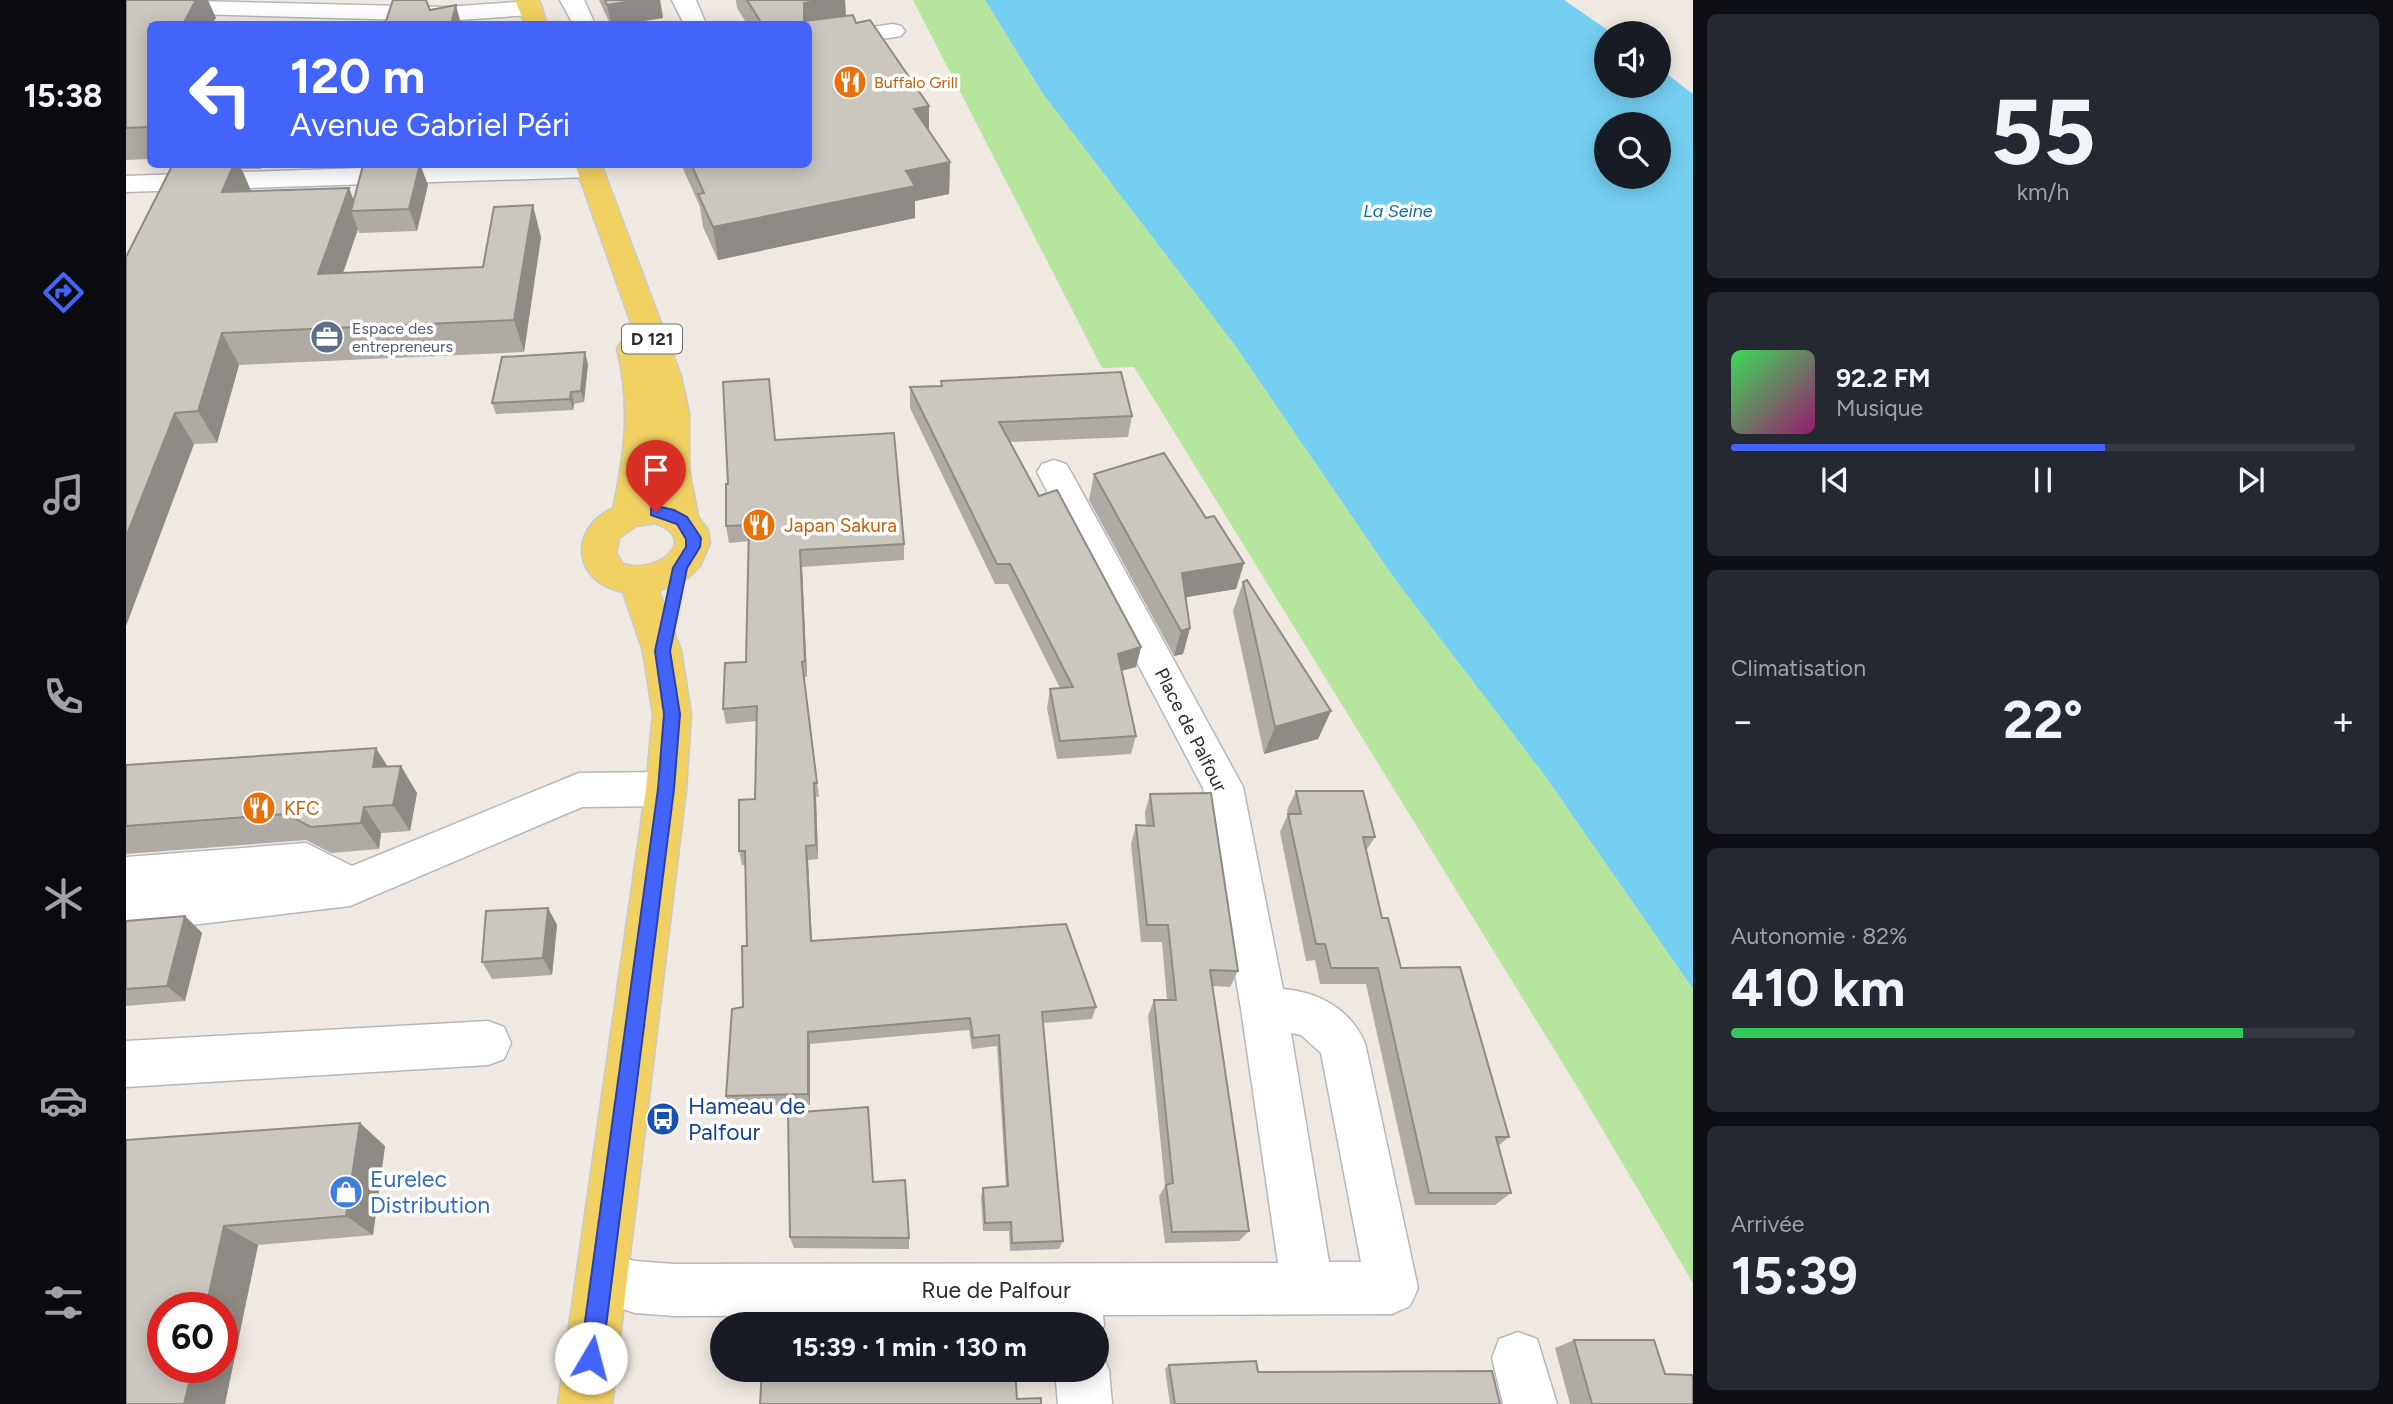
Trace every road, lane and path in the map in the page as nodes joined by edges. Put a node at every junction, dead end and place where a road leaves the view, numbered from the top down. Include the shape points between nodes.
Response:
1 (572, 0) edge
2 (684, 0) edge
3 (145, 6) edge
4 (520, 11) edge
5 (582, 21) edge
6 (694, 21) edge
7 (893, 31) dead end
8 (812, 42) edge
9 (550, 168) edge
10 (576, 168) edge
11 (576, 168) edge
12 (126, 184) edge
13 (1055, 472) dead end
14 (628, 516) junction
15 (682, 521) junction
16 (680, 568) junction
17 (638, 582) junction
18 (662, 651) junction
19 (666, 789) junction
20 (126, 876) edge
21 (350, 887) junction
22 (126, 913) edge
23 (1264, 1009) junction
24 (488, 1043) dead end
25 (126, 1064) edge
26 (602, 1278) junction
27 (1307, 1287) junction
28 (1077, 1307) edge
29 (1083, 1382) edge
30 (585, 1404) edge
31 (1085, 1404) edge

1 - 5 street
2 - 6 street
3 - 4 street via 445,14
7 - 8 street
9 - 12 street
10 - 14 main road, D 121 via 639,369 643,413
11 - 15 main road, D 121 via 665,376 673,414 672,469
13 - 23 street, Place de Palfour via 1223,787
14 - 15 main road via 656,512
14 - 17 main road via 606,530 597,549 601,564 614,576
15 - 16 main road via 693,538 693,547
16 - 17 main road
16 - 18 main road
17 - 18 main road
18 - 19 main road via 672,714
19 - 21 street via 579,790
19 - 26 main road
20 - 21 street via 306,862
21 - 22 street
23 - 27 street, Place de Palfour
23 - 27 street, Rue de Palfour via 1301,1012 1326,1023 1342,1043 1392,1288
24 - 25 street
26 - 28 street, Rue de Palfour via 674,1290
26 - 30 main road
27 - 28 street, Rue de Palfour
29 - 31 street

